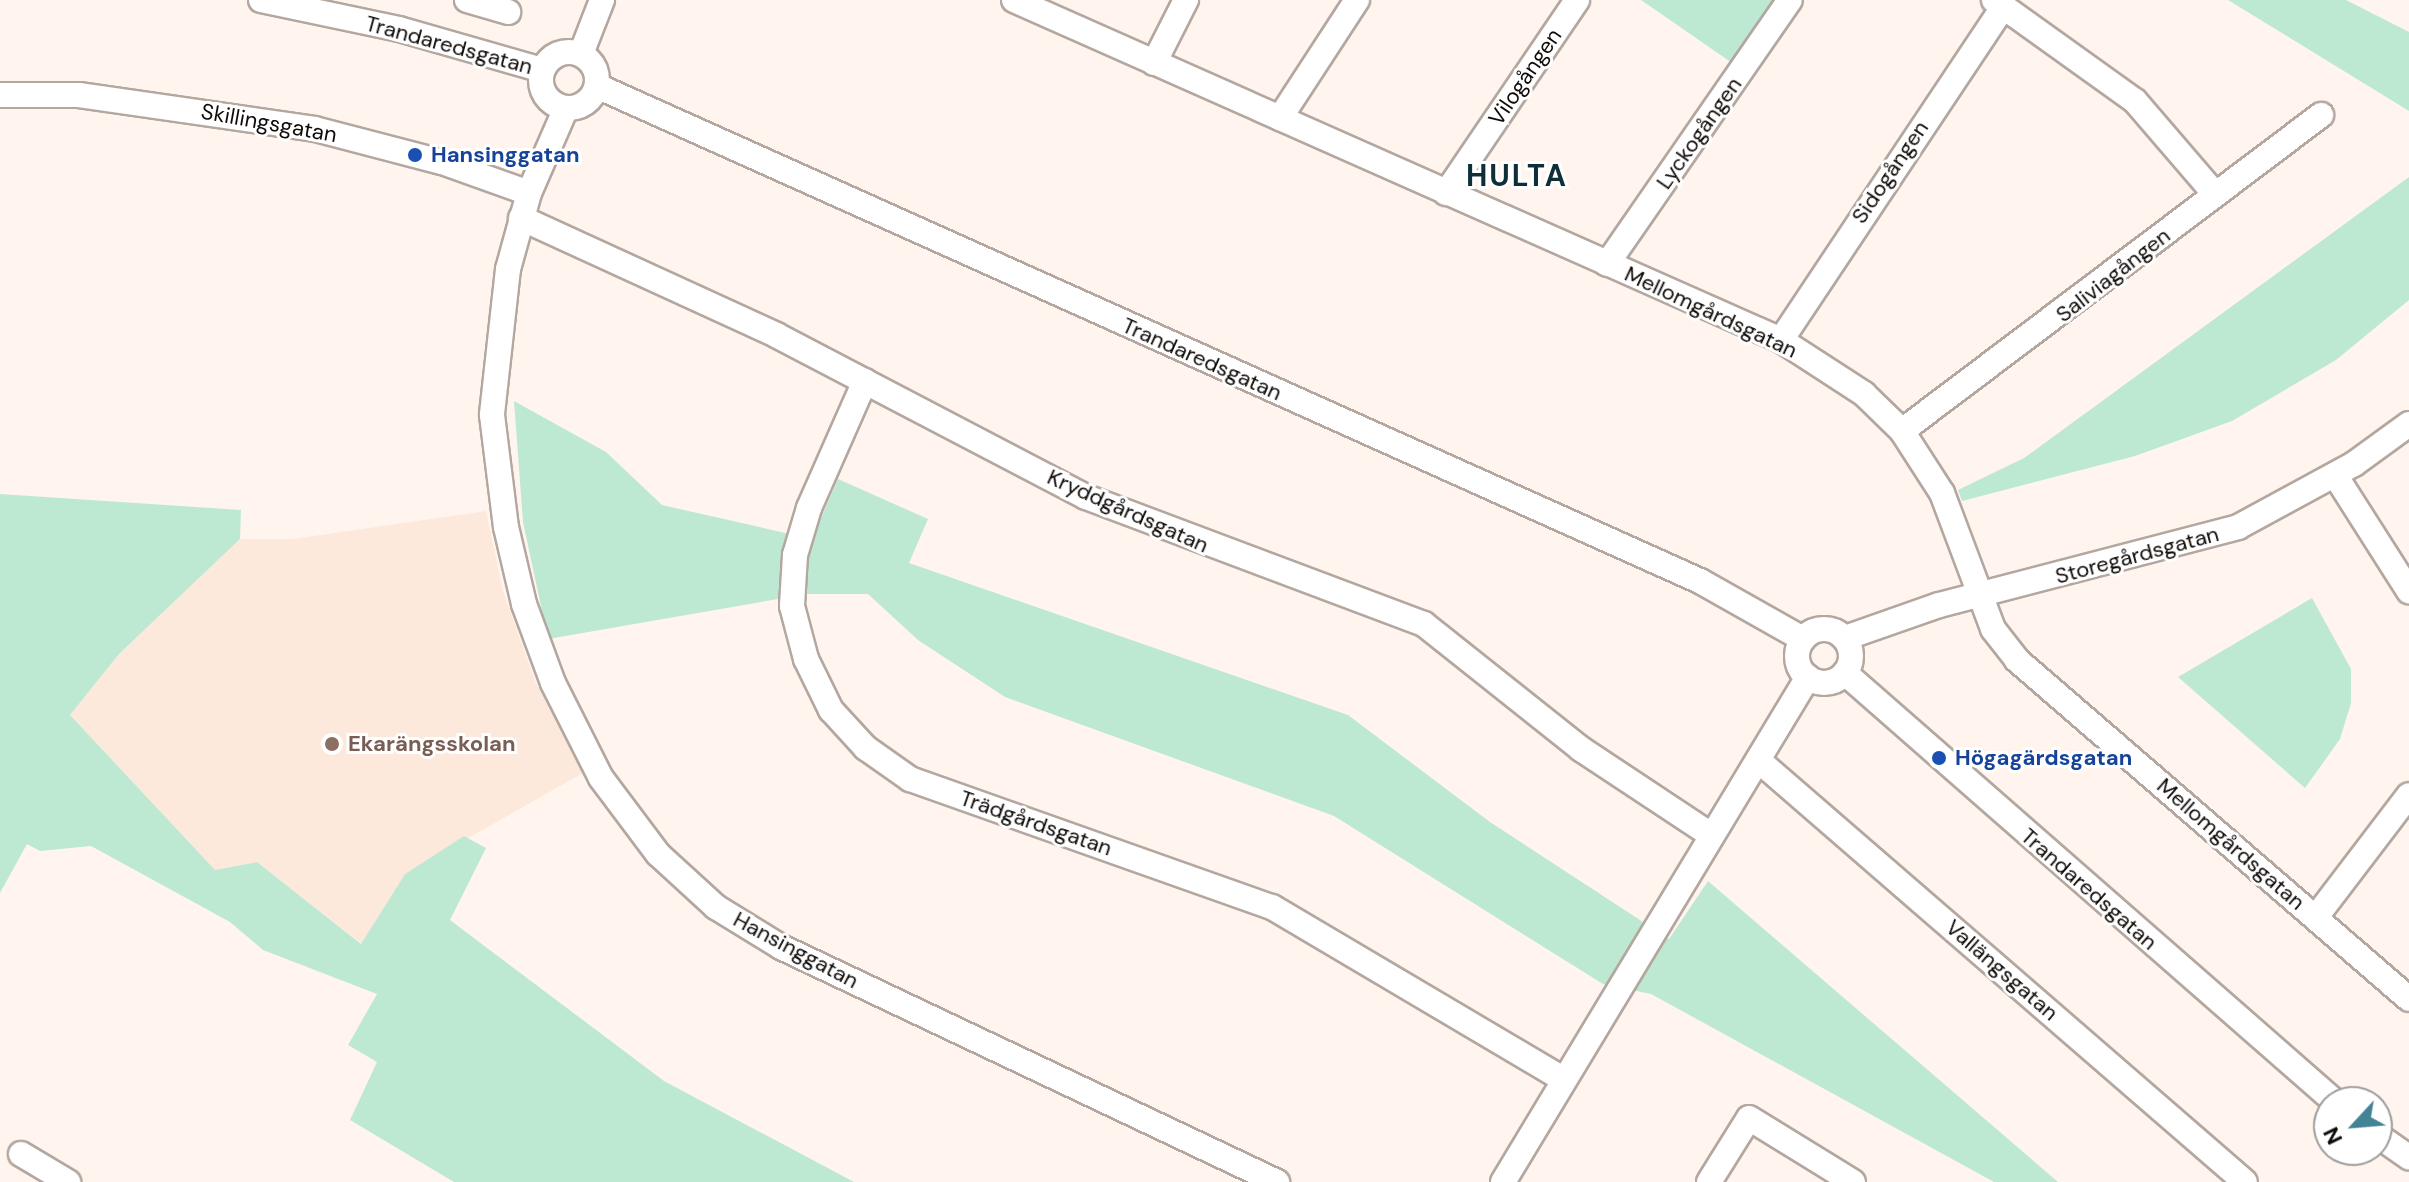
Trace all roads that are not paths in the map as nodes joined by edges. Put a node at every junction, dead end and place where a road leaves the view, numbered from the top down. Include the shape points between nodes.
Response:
1 (261, 0) edge
2 (467, 0) edge
3 (602, 0) edge
4 (1014, 0) edge
5 (1186, 0) edge
6 (1357, 0) edge
7 (1577, 0) edge
8 (1790, 0) edge
9 (1999, 3) edge
10 (508, 12) dead end
11 (581, 54) junction
12 (1154, 63) junction
13 (542, 70) junction
14 (597, 86) junction
15 (0, 95) edge
16 (566, 108) junction
17 (2321, 115) dead end
18 (1280, 118) junction
19 (529, 193) junction
20 (1446, 193) junction
21 (2214, 193) junction
22 (521, 218) junction
23 (1607, 264) junction
24 (1781, 340) junction
25 (865, 381) junction
26 (2409, 424) edge
27 (1902, 431) junction
28 (2335, 475) junction
29 (2409, 591) edge
30 (1980, 594) junction
31 (1845, 638) junction
32 (1803, 639) junction
33 (1845, 673) junction
34 (1808, 677) junction
35 (1758, 760) junction
36 (2409, 795) edge
37 (1711, 835) junction
38 (2316, 917) junction
39 (2409, 999) edge
40 (1564, 1080) junction
41 (2317, 1086) edge
42 (21, 1154) dead end
43 (68, 1182) edge
44 (1277, 1182) edge
45 (1503, 1182) edge
46 (1709, 1182) edge
47 (1853, 1182) edge
48 (2245, 1182) edge

1 - 13 street, Trandaredsgatan via 399,29
2 - 10 street
3 - 11 street
4 - 12 street, Mellomgårdsgatan
5 - 12 street
6 - 18 street
7 - 20 street, Vilogången
8 - 23 street, Lyckogången
9 - 21 street via 2135,101
9 - 24 street, Sidogången
11 - 13 street via 558,54
11 - 14 street via 595,67
12 - 18 street, Mellomgårdsgatan
13 - 16 street via 545,95
14 - 16 street via 586,103
14 - 32 street, Trandaredsgatan via 1700,581
15 - 19 street, Skillingsgatan via 79,95 315,129 442,162
16 - 19 street, Hansinggatan
17 - 21 street, Saliviagången
18 - 20 street, Mellomgårdsgatan
19 - 22 street, Hansinggatan
20 - 23 street, Mellomgårdsgatan
21 - 27 street, Saliviagången via 2114,277
22 - 25 street, Kryddgårdsgatan
22 - 44 street, Hansinggatan via 508,269 492,415 506,527 524,604 553,683 601,778 658,854 716,907 781,947
23 - 24 street, Mellomgårdsgatan
24 - 27 street, Mellomgårdsgatan via 1864,394
25 - 37 street, Kryddgårdsgatan via 1086,497 1424,624 1581,749
25 - 40 street, Trädgårdsgatan via 809,508 795,555 792,606 806,659 831,710 866,748 910,779 1272,907
26 - 28 street, Storegårdsgatan
27 - 30 street, Mellomgårdsgatan via 1942,493
28 - 29 street
28 - 30 street, Storegårdsgatan via 2271,512 2201,539
30 - 31 street, Storegårdsgatan
30 - 38 street, Mellomgårdsgatan via 1993,629 2017,660
31 - 32 street via 1824,629
31 - 33 street via 1851,655
32 - 34 street via 1797,659
33 - 34 street via 1827,683
33 - 41 street, Trandaredsgatan
34 - 35 street
35 - 37 street
35 - 48 street, Vallängsgatan
36 - 38 street
37 - 40 street
38 - 39 street, Mellomgårdsgatan
40 - 45 street
42 - 43 street
46 - 47 street via 1749,1118

